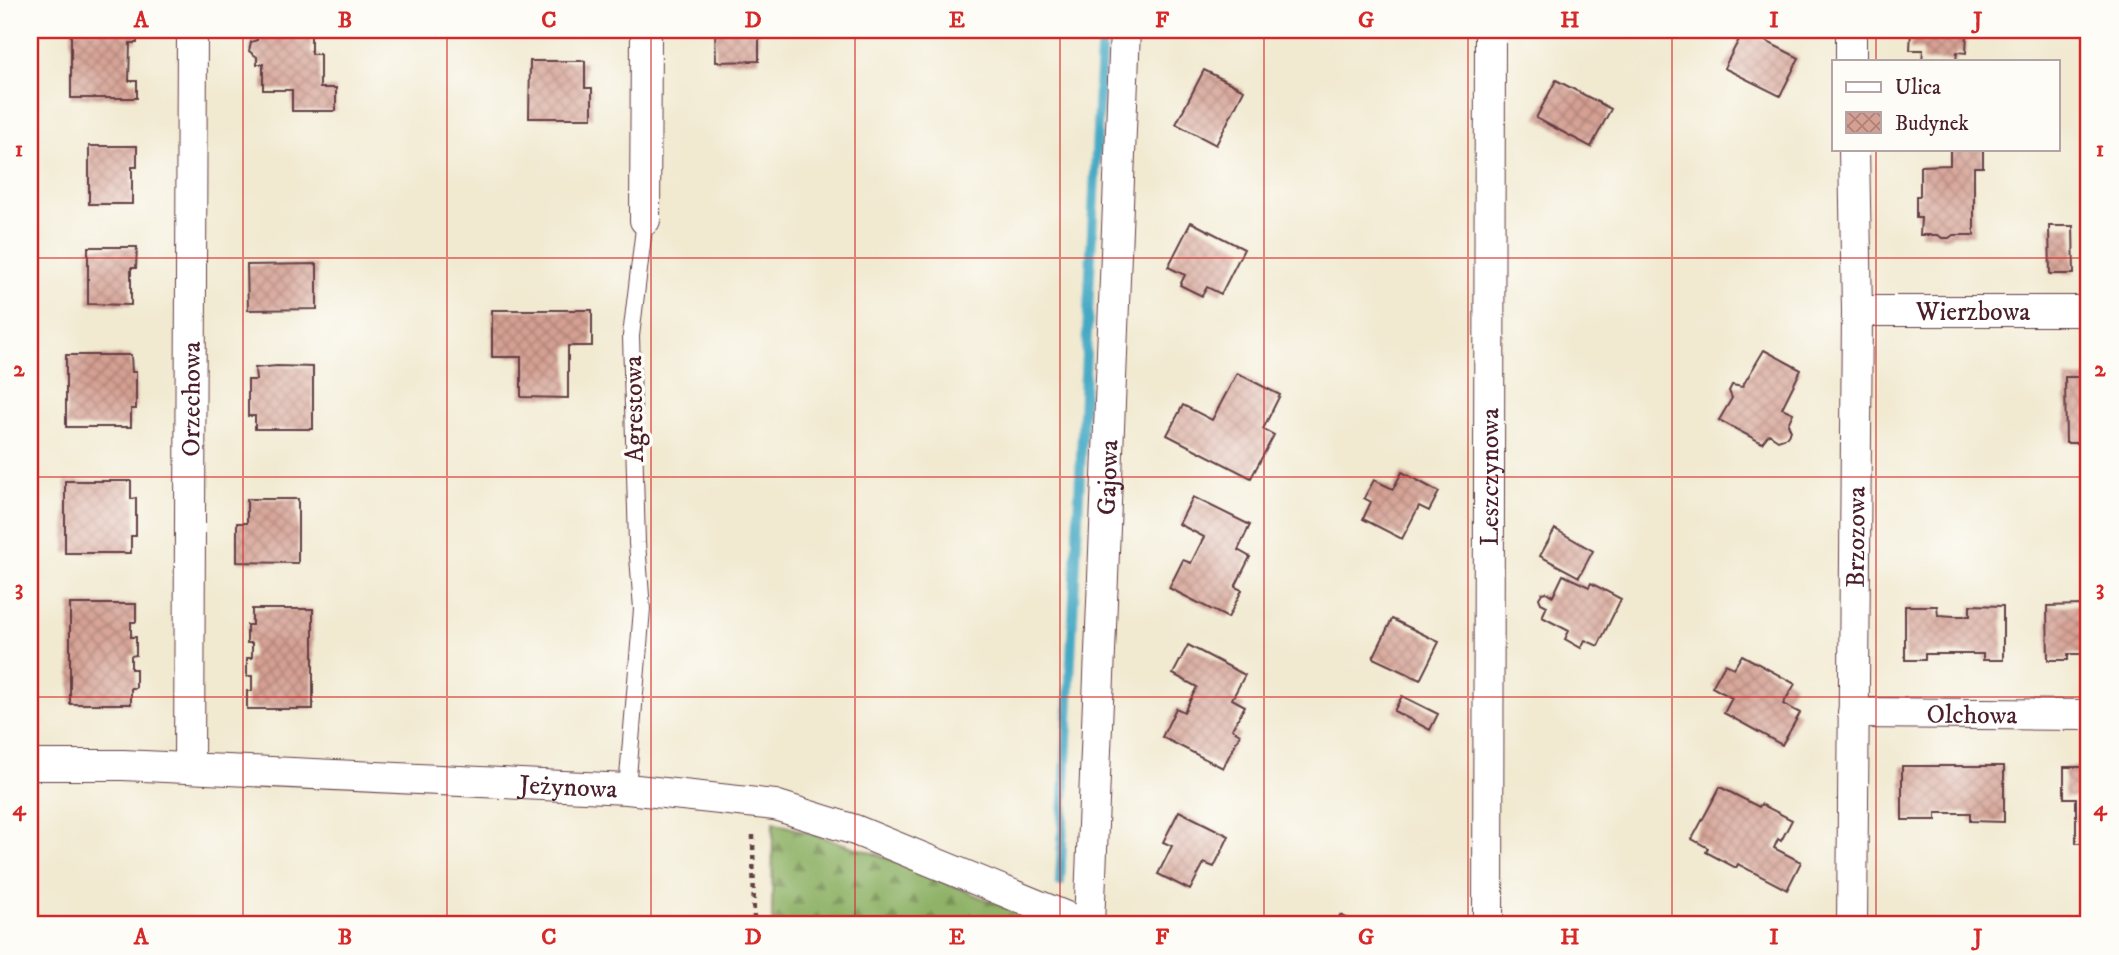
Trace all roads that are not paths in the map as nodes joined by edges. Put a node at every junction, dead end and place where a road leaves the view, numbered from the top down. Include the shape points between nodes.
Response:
1 (192, 30) edge
2 (646, 30) edge
3 (1125, 30) edge
4 (1490, 30) edge
5 (1851, 30) edge
6 (1851, 60) edge
7 (1854, 150) edge
8 (645, 220) joint
9 (1857, 311) junction
10 (2089, 311) edge
11 (1853, 713) junction
12 (2089, 715) edge
13 (30, 765) edge
14 (189, 768) junction
15 (627, 789) junction
16 (1087, 925) edge
17 (1488, 925) edge
18 (1852, 925) edge

1 - 14 street, Orzechowa
2 - 8 street, Agrestowa
3 - 16 street, Gajowa
4 - 17 street, Leszczynowa
5 - 6 street
7 - 9 street, Brzozowa
8 - 15 lane, Agrestowa via 631,336 642,609
9 - 10 street, Wierzbowa
9 - 11 street, Brzozowa
11 - 12 street, Olchowa
11 - 18 street, Brzozowa
13 - 14 street, Jeżynowa
14 - 15 street, Jeżynowa
15 - 16 street, Jeżynowa via 775,805 855,830

